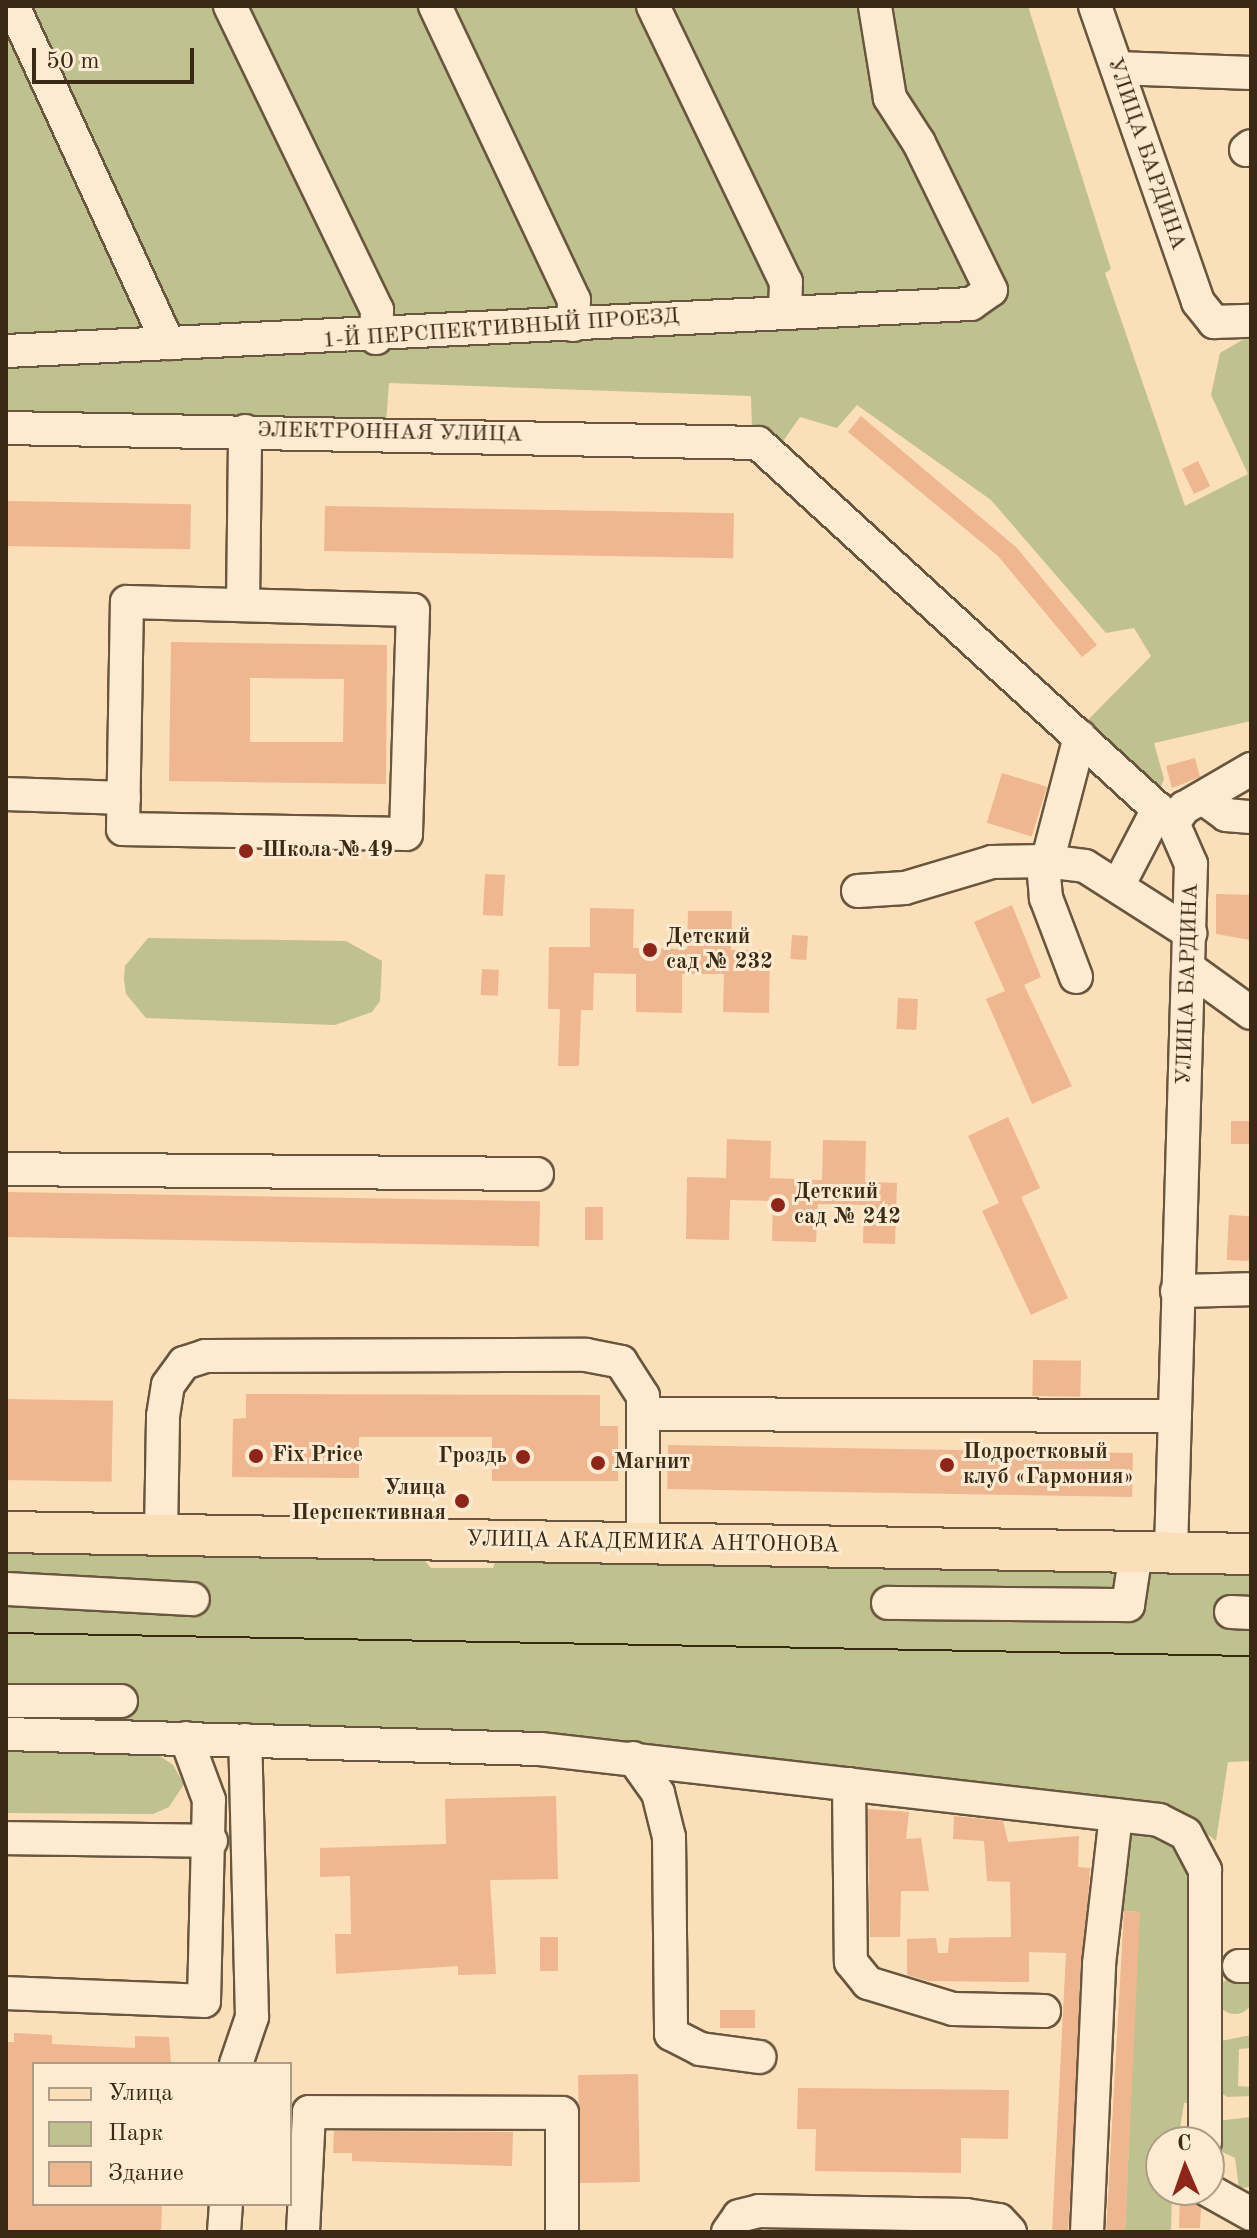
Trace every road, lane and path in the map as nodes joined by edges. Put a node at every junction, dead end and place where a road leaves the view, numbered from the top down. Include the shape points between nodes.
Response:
1 (13, 6) edge
2 (230, 6) edge
3 (435, 6) edge
4 (653, 6) edge
5 (875, 6) edge
6 (1095, 6) edge
7 (1117, 68) junction
8 (1251, 73) edge
9 (785, 311) junction
10 (1251, 321) edge
11 (573, 325) junction
12 (376, 338) junction
13 (168, 343) junction
14 (6, 351) edge
15 (6, 428) edge
16 (245, 431) junction
17 (772, 450) joint
18 (243, 605) junction
19 (1080, 737) junction
20 (1251, 769) edge
21 (6, 794) edge
22 (124, 798) junction
23 (1203, 798) junction
24 (1166, 816) junction
25 (1251, 817) edge
26 (1045, 861) junction
27 (1119, 884) junction
28 (858, 891) dead end
29 (1190, 933) junction
30 (1190, 969) junction
31 (1076, 977) dead end
32 (1251, 1013) edge
33 (6, 1169) edge
34 (537, 1174) dead end
35 (1251, 1289) edge
36 (1177, 1291) junction
37 (644, 1414) junction
38 (1175, 1416) junction
39 (6, 1532) edge
40 (161, 1534) junction
41 (643, 1543) junction
42 (1154, 1552) junction
43 (1251, 1554) edge
44 (6, 1589) edge
45 (193, 1599) dead end
46 (888, 1603) dead end
47 (6, 1701) edge
48 (121, 1701) dead end
49 (6, 1734) edge
50 (186, 1738) junction
51 (245, 1740) junction
52 (633, 1758) junction
53 (849, 1784) junction
54 (1116, 1815) junction
55 (6, 1838) edge
56 (211, 1841) junction
57 (6, 1993) edge
58 (1044, 2011) dead end
59 (759, 2057) dead end
60 (237, 2062) edge
61 (1205, 2126) edge
62 (1225, 2199) edge
63 (226, 2206) edge
64 (1251, 2214) edge
65 (224, 2232) edge
66 (303, 2232) edge
67 (562, 2232) edge
68 (728, 2232) edge
69 (1010, 2232) edge
70 (1087, 2232) edge

1 - 13 street
2 - 12 street via 377,310
3 - 11 street via 574,300
4 - 9 street via 786,282
5 - 9 street, 1-Й ПЕРСПЕКТИВНЫЙ ПРОЕЗД via 890,98 919,143 991,290 971,304
6 - 7 street, УЛИЦА БАРДИНА
7 - 8 street
7 - 10 street, УЛИЦА БАРДИНА via 1198,302 1214,322
9 - 11 street, 1-Й ПЕРСПЕКТИВНЫЙ ПРОЕЗД
11 - 12 street, 1-Й ПЕРСПЕКТИВНЫЙ ПРОЕЗД
12 - 13 street, 1-Й ПЕРСПЕКТИВНЫЙ ПРОЕЗД
13 - 14 street, 1-Й ПЕРСПЕКТИВНЫЙ ПРОЕЗД
15 - 16 street, ЭЛЕКТРОННАЯ УЛИЦА
16 - 17 street, ЭЛЕКТРОННАЯ УЛИЦА via 735,439
16 - 18 street
17 - 19 street, УЛИЦА БАРДИНА
18 - 22 street via 127,602
18 - 22 street via 413,610 406,834 123,829
19 - 24 street, УЛИЦА БАРДИНА
19 - 26 street
20 - 23 street
21 - 22 street
23 - 24 street
23 - 25 street via 1226,815
24 - 27 street
24 - 29 street, УЛИЦА БАРДИНА via 1191,864
26 - 27 street via 1085,866
26 - 28 street via 992,862 905,888
26 - 31 street via 1046,898
27 - 29 street
29 - 30 street, УЛИЦА БАРДИНА
30 - 32 street
30 - 36 street, УЛИЦА БАРДИНА
33 - 34 street
35 - 36 street
36 - 38 street, УЛИЦА БАРДИНА
37 - 38 street
37 - 40 street via 636,1377 621,1362 586,1355 205,1356 184,1363 168,1385
37 - 41 street
38 - 42 street, УЛИЦА БАРДИНА
39 - 40 main road, УЛИЦА АКАДЕМИКА АНТОНОВА
40 - 41 main road, УЛИЦА АКАДЕМИКА АНТОНОВА
41 - 42 main road, УЛИЦА АКАДЕМИКА АНТОНОВА
42 - 43 main road, УЛИЦА АКАДЕМИКА АНТОНОВА
42 - 46 street, УЛИЦА БАРДИНА via 1128,1605
44 - 45 street
47 - 48 street
49 - 50 street
50 - 51 street
50 - 56 street via 209,1800
51 - 52 street
51 - 60 street via 252,2017
52 - 53 street
52 - 59 street via 658,1793 669,1837 671,2034 700,2049
53 - 54 street
53 - 58 street via 851,1962 868,1983 953,2009
54 - 61 street via 1159,1820 1186,1834 1205,1870
54 - 70 street via 1099,1964
55 - 56 street
56 - 57 street via 204,2001
62 - 64 street
63 - 65 street
66 - 67 street via 309,2112 324,2112 562,2113
68 - 69 street via 739,2216 759,2211 966,2215 999,2220

